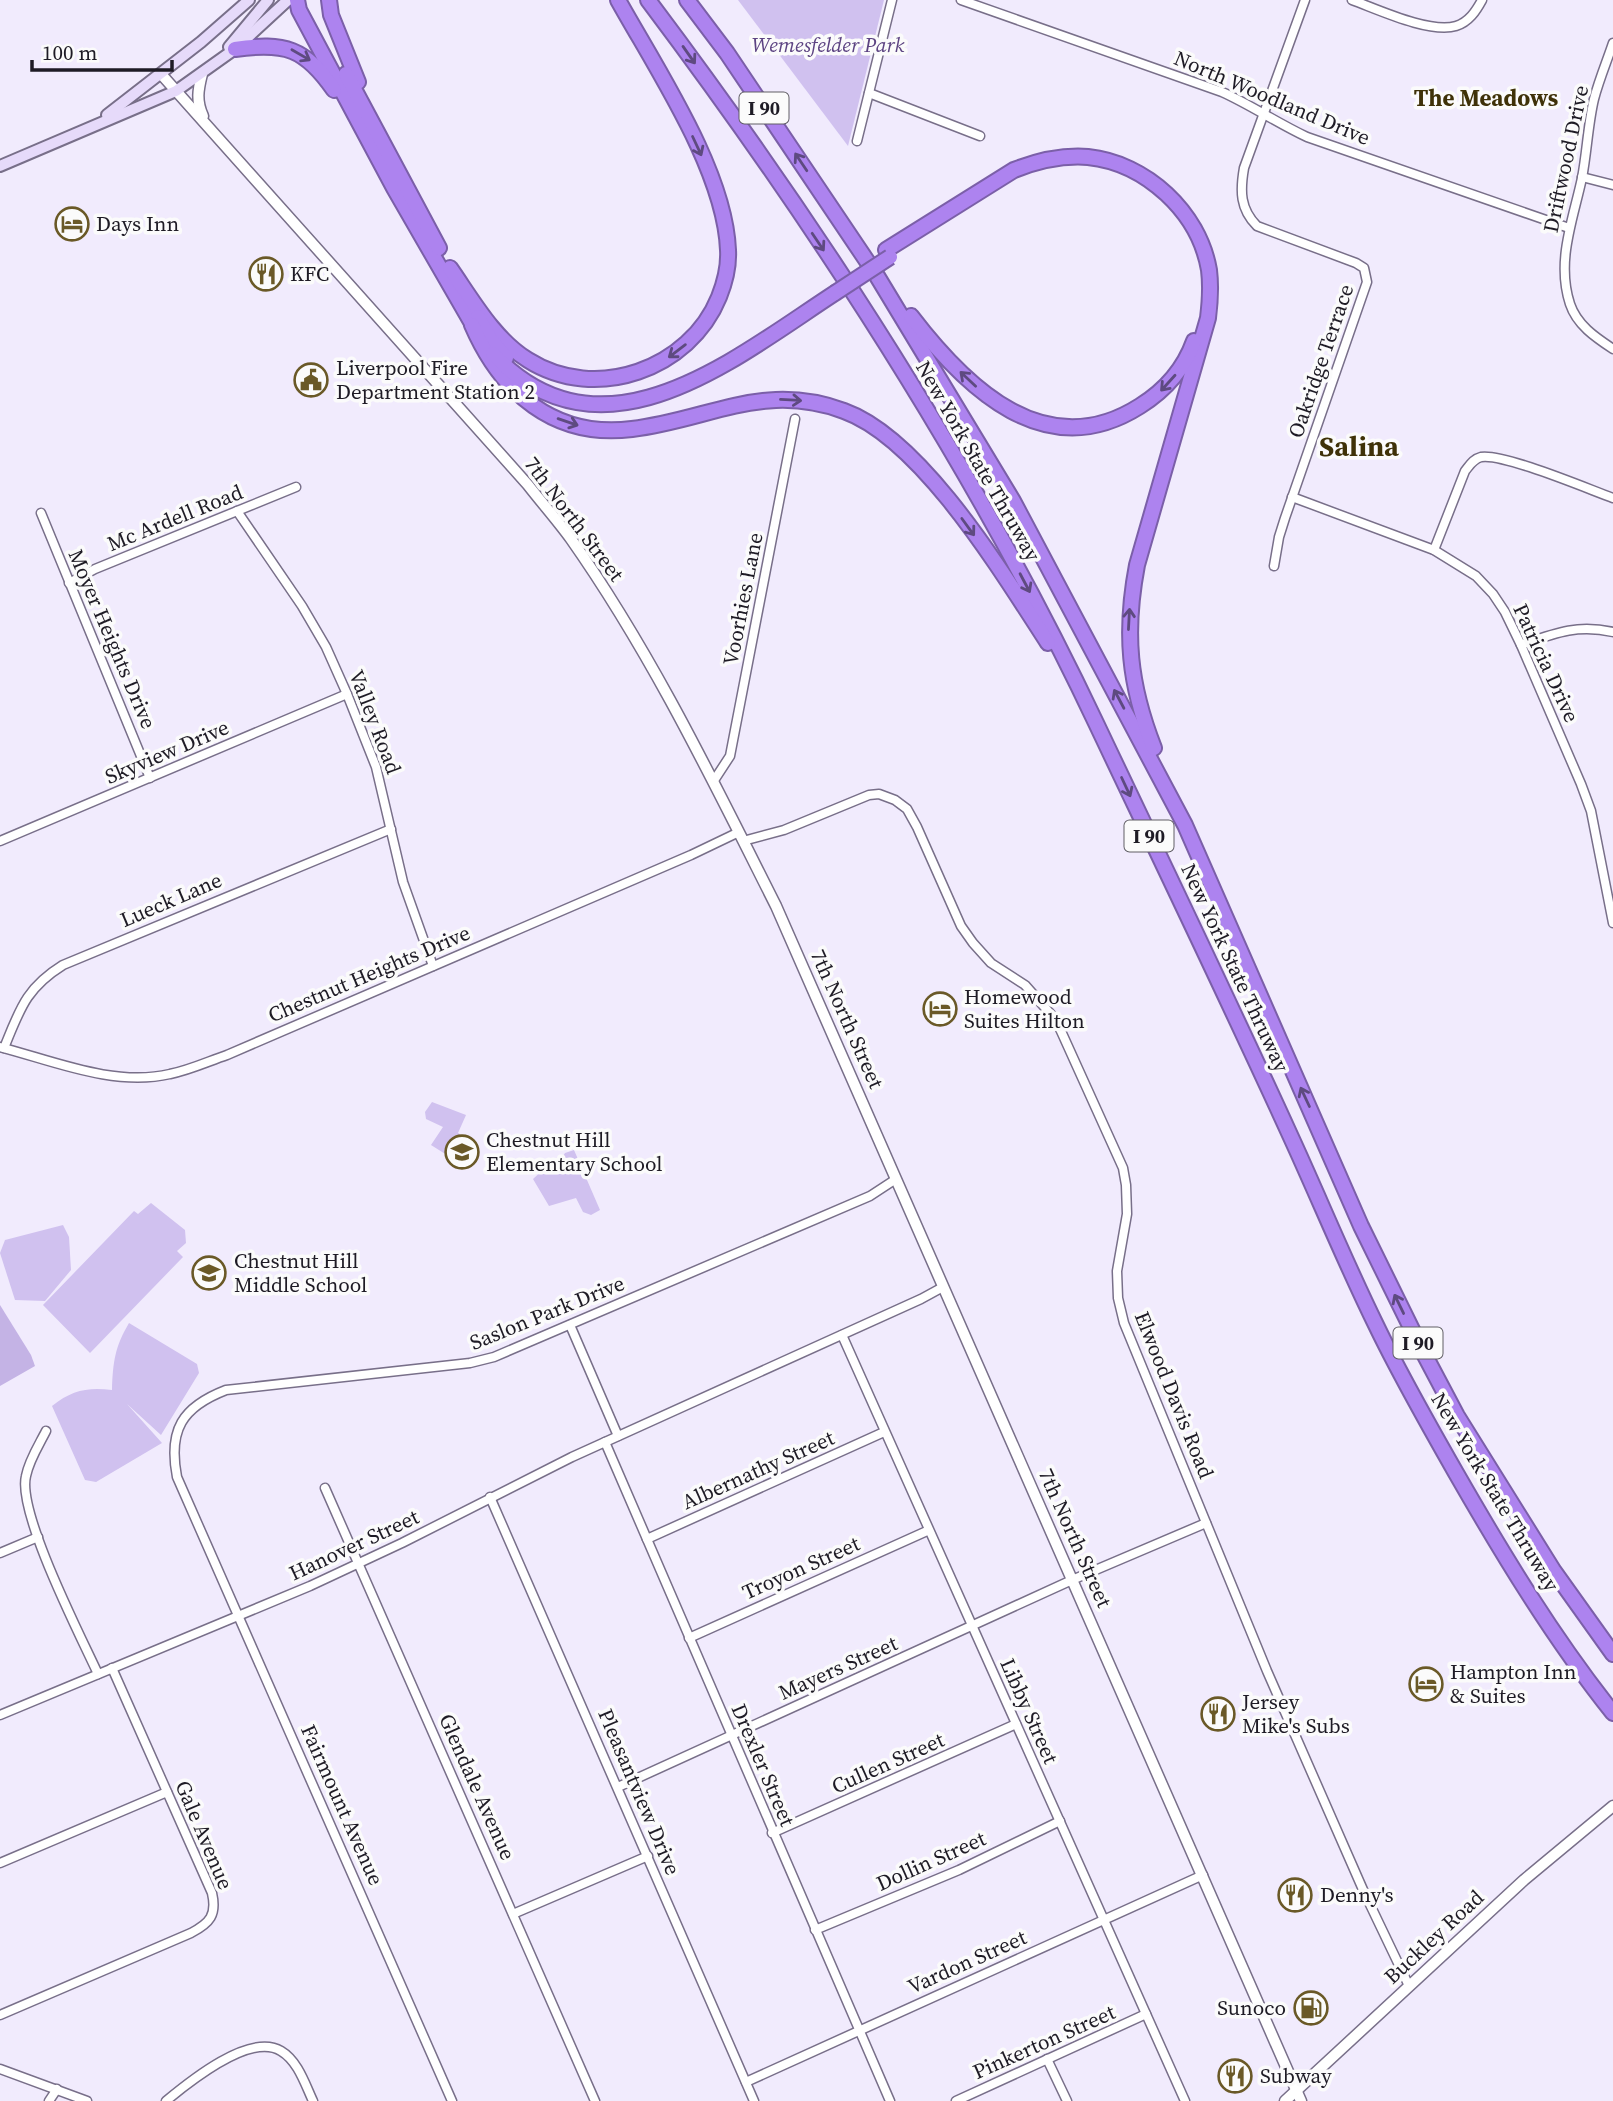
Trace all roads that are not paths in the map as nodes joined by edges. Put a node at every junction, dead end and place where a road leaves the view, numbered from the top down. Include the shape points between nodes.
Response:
1 (249, 0) edge
2 (268, 0) edge
3 (289, 0) edge
4 (297, 0) edge
5 (302, 0) edge
6 (329, 0) edge
7 (618, 0) edge
8 (648, 0) edge
9 (687, 0) edge
10 (892, 0) edge
11 (961, 0) edge
12 (1305, 0) edge
13 (1352, 0) edge
14 (1482, 0) edge
15 (1613, 43) edge
16 (235, 48) junction
17 (215, 63) junction
18 (161, 74) junction
19 (202, 74) junction
20 (176, 91) junction
21 (869, 93) junction
22 (1263, 114) junction
23 (93, 125) junction
24 (208, 126) junction
25 (980, 136) dead end
26 (376, 141) junction
27 (857, 141) dead end
28 (0, 166) edge
29 (1582, 177) junction
30 (1613, 185) edge
31 (1569, 229) junction
32 (888, 254) junction
33 (450, 268) junction
34 (877, 276) junction
35 (834, 290) junction
36 (472, 325) junction
37 (1613, 349) edge
38 (795, 419) dead end
39 (296, 487) dead end
40 (1292, 497) junction
41 (1613, 498) edge
42 (237, 511) junction
43 (41, 513) dead end
44 (1434, 550) junction
45 (1274, 566) dead end
46 (69, 583) junction
47 (1613, 632) edge
48 (1521, 645) junction
49 (347, 694) junction
50 (1095, 720) junction
51 (150, 778) junction
52 (713, 782) junction
53 (1185, 825) junction
54 (391, 829) junction
55 (741, 836) junction
56 (0, 841) edge
57 (1613, 923) edge
58 (433, 966) junction
59 (2, 1047) edge
60 (896, 1180) junction
61 (943, 1287) junction
62 (570, 1325) junction
63 (842, 1335) junction
64 (46, 1431) dead end
65 (884, 1432) junction
66 (618, 1436) junction
67 (605, 1442) junction
68 (325, 1488) dead end
69 (490, 1497) junction
70 (1206, 1523) junction
71 (198, 1524) joint
72 (927, 1531) junction
73 (38, 1537) junction
74 (648, 1539) junction
75 (0, 1553) edge
76 (359, 1563) junction
77 (1072, 1580) junction
78 (239, 1616) junction
79 (972, 1627) junction
80 (689, 1638) junction
81 (1613, 1654) edge
82 (112, 1668) junction
83 (98, 1674) junction
84 (1613, 1713) edge
85 (0, 1716) edge
86 (1016, 1724) junction
87 (730, 1735) junction
88 (618, 1787) junction
89 (167, 1792) junction
90 (1613, 1806) edge
91 (1059, 1821) junction
92 (772, 1833) junction
93 (648, 1856) junction
94 (0, 1863) edge
95 (1203, 1875) junction
96 (513, 1914) junction
97 (1104, 1919) junction
98 (815, 1930) junction
99 (1409, 1986) junction
100 (0, 2014) edge
101 (1146, 2014) junction
102 (859, 2031) junction
103 (1047, 2059) junction
104 (0, 2068) edge
105 (746, 2082) junction
106 (57, 2089) junction
107 (1297, 2091) junction
108 (49, 2101) edge
109 (87, 2101) edge
110 (166, 2101) edge
111 (313, 2101) edge
112 (452, 2101) edge
113 (595, 2101) edge
114 (754, 2101) edge
115 (890, 2101) edge
116 (956, 2101) edge
117 (1068, 2101) edge
118 (1185, 2101) edge
119 (1285, 2101) edge
120 (1301, 2101) edge

1 - 18 main road
2 - 17 main road
3 - 16 main road
4 - 26 highway
5 - 26 highway
6 - 26 highway
7 -> 33 highway via 692,134 723,210 729,259 708,319 662,363 632,375 581,379 530,362 507,345
8 -> 50 highway, New York State Thruway / I 90 via 757,151 911,386 1010,554
34 -> 9 highway, New York State Thruway / I 90
10 - 21 street
11 - 22 street, North Woodland Drive via 1222,92
12 - 22 street, Oakridge Terrace
13 - 14 street via 1434,27 1453,27 1473,16
15 - 29 street, Driftwood Drive via 1594,99
16 - 17 main road
16 -> 26 highway via 273,45 308,58
17 - 19 main road
18 - 20 street, 7th North Street
18 - 23 main road
19 - 20 main road
19 - 24 street via 199,106
20 - 23 main road
20 - 24 street, 7th North Street
21 - 25 street
21 - 27 street
22 - 31 street, North Woodland Drive via 1307,136
22 - 40 street, Oakridge Terrace via 1241,188 1249,218 1279,236 1356,263 1367,274 1364,294
23 - 28 main road
24 - 52 street, 7th North Street via 570,538 630,629
26 - 33 highway
26 - 36 highway via 394,188
29 - 30 street
29 - 31 street, Driftwood Drive
31 - 37 street, Driftwood Drive via 1564,257 1570,305 1588,332
32 -> 34 highway via 1016,177 1054,165 1098,167 1130,177 1153,193 1185,228 1199,263 1199,326 1181,367 1153,398 1107,422 1058,426 1016,415 972,384
32 - 35 highway
53 -> 32 highway via 1141,715 1128,636 1137,565 1208,318 1209,271 1196,233 1167,195 1130,169 1087,157 1062,158 1014,170
33 - 35 highway via 490,339 506,358 546,385 601,398 653,389 688,375
53 -> 34 highway, New York State Thruway / I 90 via 1013,501
35 - 36 highway via 710,373 661,395 612,406 580,404 537,389 504,366
36 -> 50 highway via 498,374 545,414 572,425 631,429 739,404 788,399 863,419 920,467 950,503 998,567
38 - 52 street, Voorhies Lane via 732,744 724,768
39 - 42 street, Mc Ardell Road
40 - 44 street, Patricia Drive
40 - 45 street, Oakridge Terrace
41 - 44 street via 1511,462 1480,458 1465,471
42 - 46 street, Mc Ardell Road
42 - 49 street, Valley Road via 327,647
43 - 46 street, Moyer Heights Drive
44 - 48 street, Patricia Drive via 1476,576 1493,594
46 - 51 street, Moyer Heights Drive
47 - 48 street via 1582,628
48 - 57 street, Patricia Drive via 1591,811
49 - 51 street, Skyview Drive
49 - 54 street, Valley Road via 376,767
50 -> 84 highway, New York State Thruway / I 90 via 1377,1326 1493,1538
51 - 56 street, Skyview Drive
52 - 55 street, 7th North Street
81 -> 53 highway, New York State Thruway / I 90 via 1546,1559 1420,1348
54 - 58 street, Valley Road via 408,899
54 - 59 street, Lueck Lane via 63,965 31,991
55 - 58 street, Chestnut Heights Drive
55 - 60 street, 7th North Street
55 - 70 street, Elwood Davis Road via 784,830 869,795 895,800 918,827 961,926 973,943 991,963 1025,985 1056,1020 1123,1168 1127,1214 1117,1271 1124,1324
58 - 59 street, Chestnut Heights Drive via 172,1074 128,1078
60 - 61 street, 7th North Street
60 - 62 street, Saslon Park Drive via 870,1196
61 - 63 street
61 - 77 street, 7th North Street
62 - 66 street
62 - 71 street, Saslon Park Drive via 470,1363 226,1390 206,1397 182,1421 173,1456
63 - 65 street, Libby Street
63 - 66 street
64 - 73 street via 26,1476 27,1505
65 - 72 street, Libby Street
65 - 74 street, Albernathy Street
66 - 67 street, Hanover Street
67 - 69 street, Hanover Street
67 - 74 street, Drexler Street
68 - 76 street, Glendale Avenue
69 - 76 street, Hanover Street
69 - 88 street, Pleasantview Drive
70 - 77 street
70 - 99 street, Elwood Davis Road via 1278,1698
71 - 78 street, Fairmount Avenue
72 - 79 street, Libby Street
72 - 80 street, Troyon Street
73 - 75 street
73 - 83 street
74 - 80 street, Drexler Street
76 - 78 street, Hanover Street
76 - 96 street, Glendale Avenue
77 - 79 street, Mayers Street
77 - 95 street, 7th North Street
78 - 82 street, Hanover Street
78 - 112 street, Fairmount Avenue
79 - 86 street, Libby Street
79 - 87 street, Mayers Street
80 - 87 street, Drexler Street
82 - 83 street, Hanover Street
82 - 89 street, Gale Avenue
83 - 85 street
86 - 91 street, Libby Street
86 - 92 street, Cullen Street
87 - 88 street, Mayers Street
87 - 92 street, Drexler Street
88 - 93 street, Pleasantview Drive
89 - 94 street
89 - 100 street, Gale Avenue via 212,1893 211,1920 191,1933
90 - 99 street, Buckley Road
91 - 97 street, Libby Street
91 - 98 street, Dollin Street via 958,1870
92 - 98 street, Drexler Street
93 - 96 street
93 - 105 street, Pleasantview Drive
95 - 97 street, Vardon Street
95 - 107 street, 7th North Street
96 - 113 street, Glendale Avenue
97 - 101 street, Libby Street
97 - 102 street, Vardon Street
98 - 102 street, Drexler Street
99 - 107 street, Buckley Road
101 - 103 street, Pinkerton Street
101 - 118 street, Libby Street
102 - 105 street, Vardon Street
102 - 115 street, Drexler Street
103 - 116 street, Pinkerton Street
103 - 117 street
104 - 106 street
105 - 114 street, Pleasantview Drive
106 - 108 street
106 - 109 street
107 - 119 street, Buckley Road
107 - 120 street, 7th North Street
110 - 111 street via 221,2061 265,2047 291,2059

